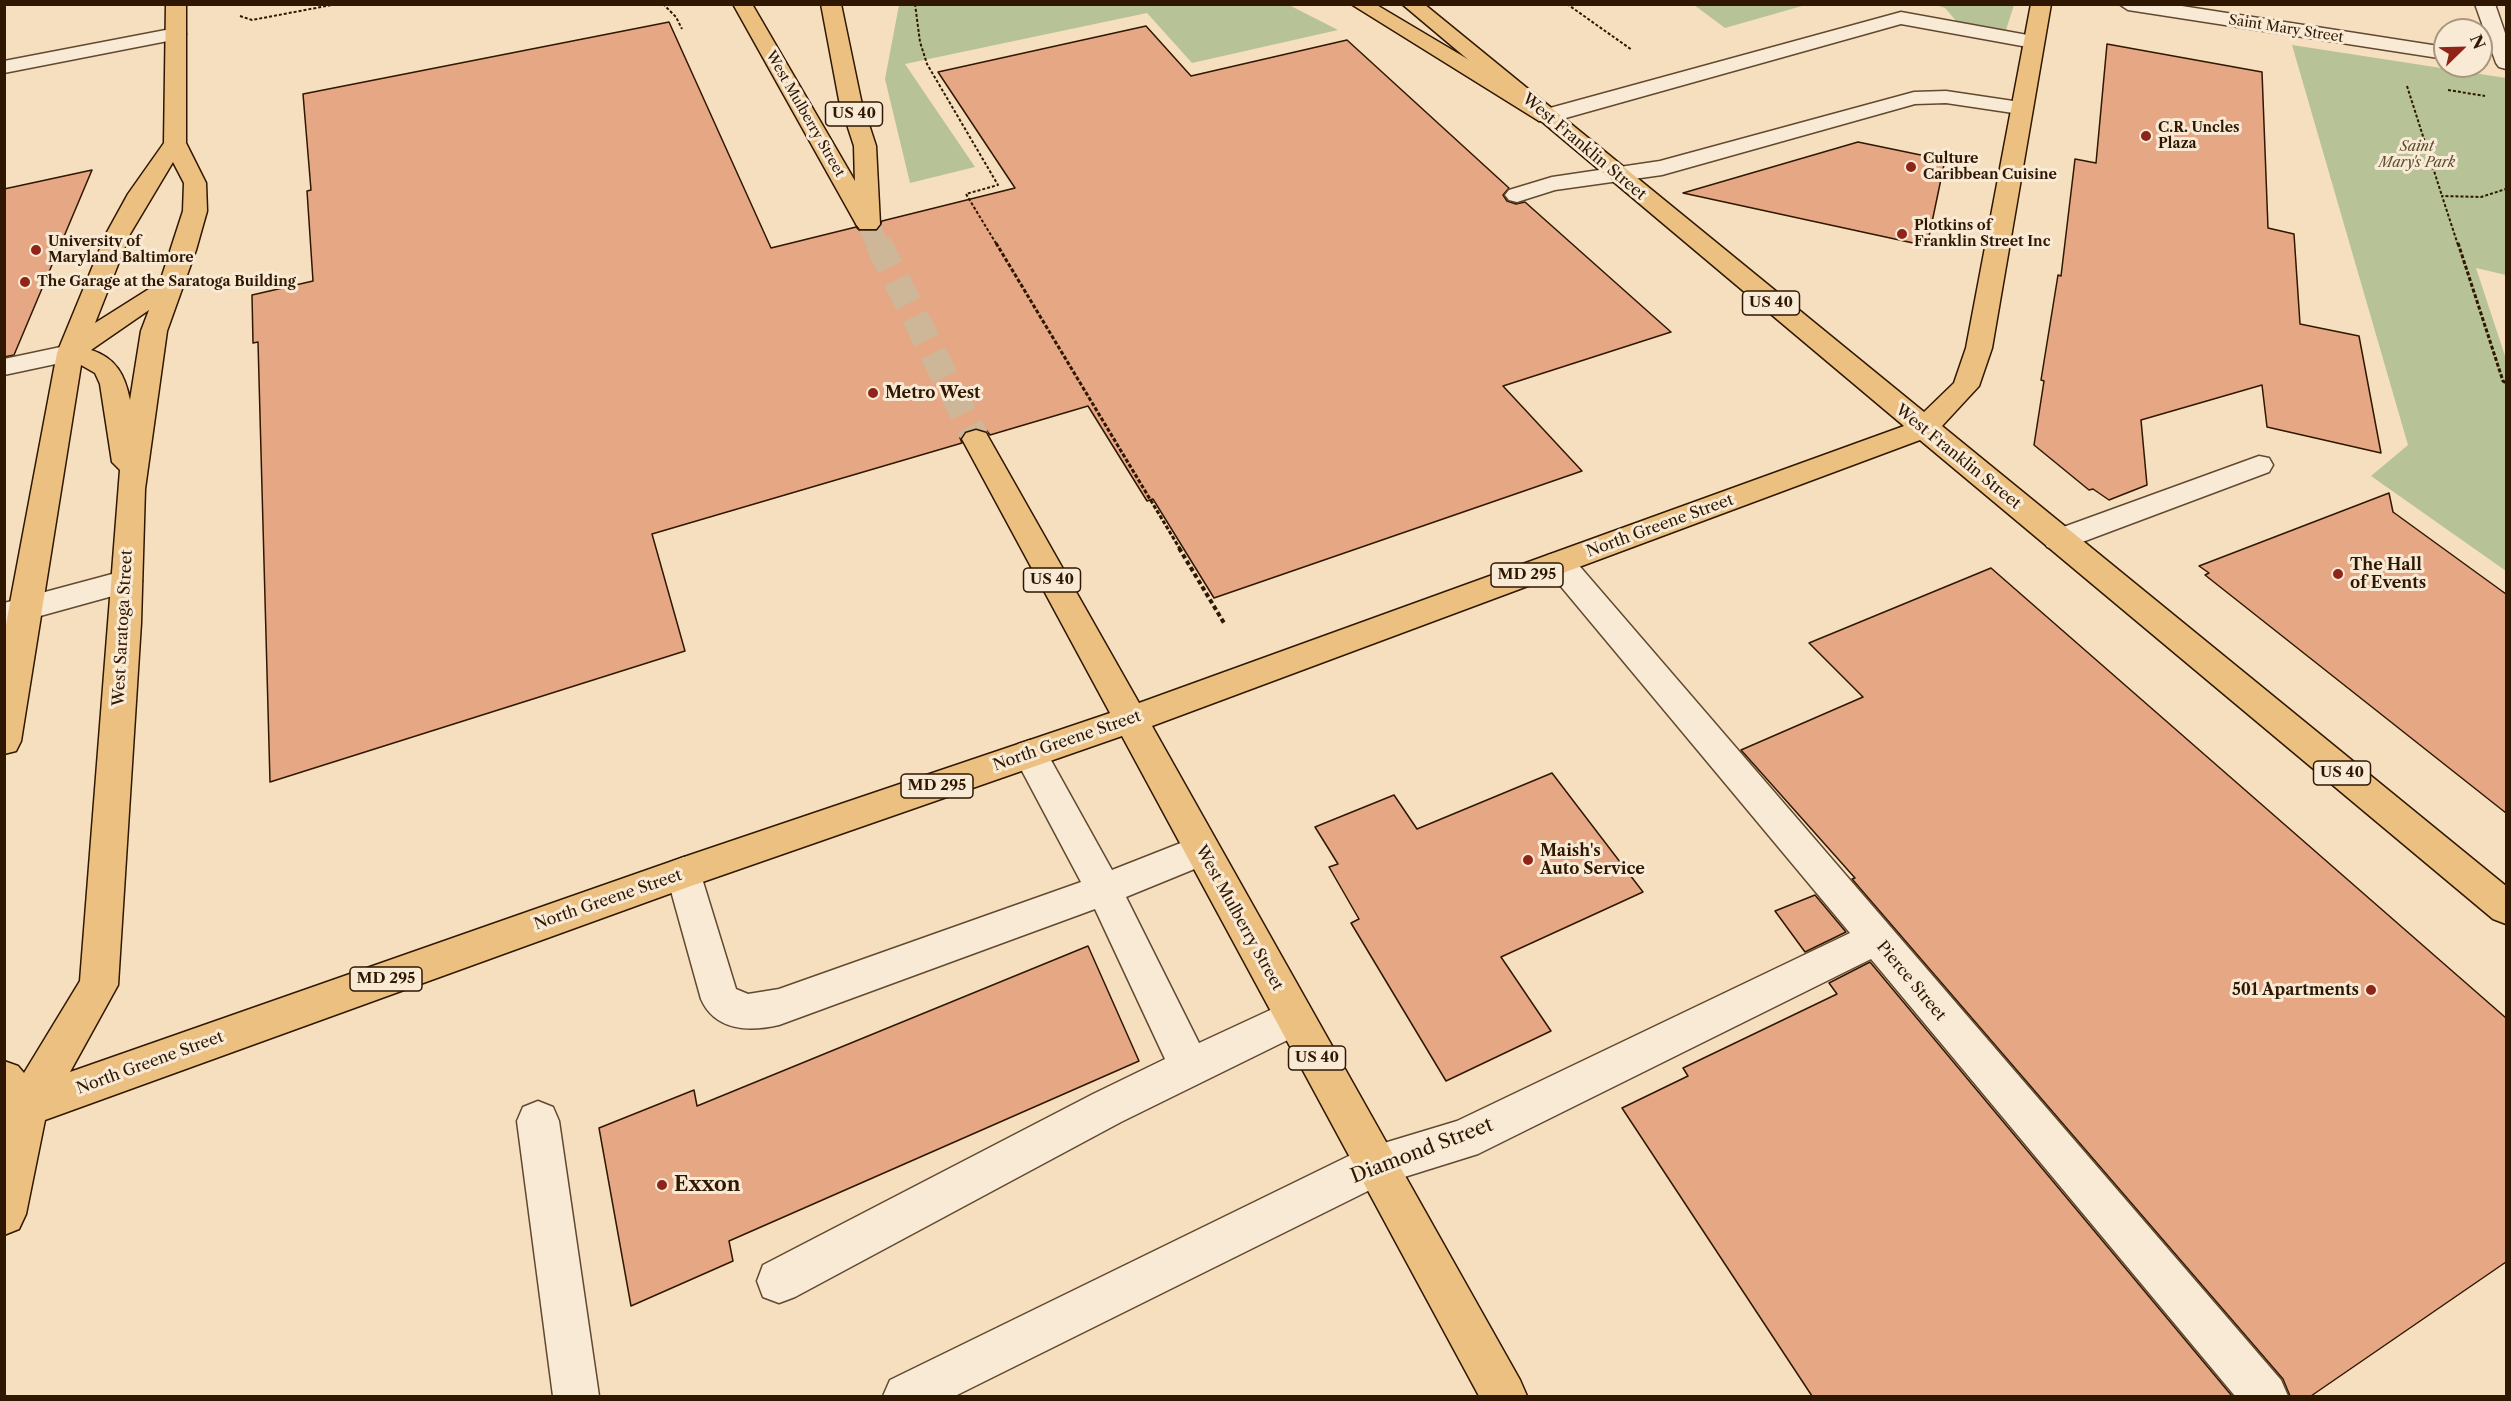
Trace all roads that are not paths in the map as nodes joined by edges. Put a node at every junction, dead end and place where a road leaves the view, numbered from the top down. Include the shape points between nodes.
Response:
1 (176, 4) edge
2 (742, 4) edge
3 (831, 4) edge
4 (1360, 4) edge
5 (1411, 4) edge
6 (2041, 4) edge
7 (2128, 4) edge
8 (2485, 4) edge
9 (176, 34) junction
10 (2033, 42) junction
11 (2433, 51) edge
12 (2506, 63) edge
13 (4, 67) edge
14 (2020, 108) junction
15 (1547, 116) junction
16 (175, 144) junction
17 (1619, 176) junction
18 (1517, 195) dead end
19 (171, 286) junction
20 (70, 352) junction
21 (4, 368) edge
22 (1923, 429) junction
23 (975, 439) tunnel mouth
24 (2259, 465) dead end
25 (131, 489) junction
26 (2058, 540) junction
27 (1559, 563) junction
28 (127, 581) junction
29 (15, 612) edge
30 (1130, 720) junction
31 (4, 741) edge
32 (1030, 754) junction
33 (1201, 850) junction
34 (684, 873) junction
35 (1104, 890) junction
36 (2506, 908) edge
37 (1875, 939) junction
38 (1294, 1017) junction
39 (1190, 1068) junction
40 (12, 1100) edge
41 (538, 1121) dead end
42 (1376, 1165) junction
43 (4, 1214) edge
44 (779, 1281) dead end
45 (576, 1396) edge
46 (906, 1396) edge
47 (1504, 1396) edge
48 (2265, 1396) edge

1 - 9 main road, West Saratoga Street
2 - 3 main road, West Mulberry Street / US 40 via 868,224 865,146 850,100
4 - 15 main road, US 40
5 - 15 main road, West Franklin Street
6 - 10 main road
7 - 11 street, Saint Mary Street
8 - 12 street
9 - 13 street
9 - 16 main road, West Saratoga Street
10 - 14 main road
10 - 15 street via 1901,18
14 - 17 street via 1946,97 1914,98 1662,168
14 - 22 main road via 1979,348 1966,386
15 - 17 main road, West Franklin Street / US 40
16 - 19 main road, West Saratoga Street via 195,183 195,211
16 - 20 main road via 118,234
17 - 18 street via 1552,184
17 - 22 main road, West Franklin Street / US 40
19 - 20 main road
19 - 25 main road, West Saratoga Street via 154,331
20 - 21 street
20 - 25 main road via 106,368 112,382
20 - 29 main road
22 - 26 main road, West Franklin Street / US 40
22 - 27 main road, North Greene Street / MD 295
23 - 30 main road, West Mulberry Street / US 40
24 - 26 street
25 - 28 main road, West Saratoga Street
26 - 36 main road, West Franklin Street / US 40
27 - 30 main road, North Greene Street / MD 295
27 - 37 street, Pierce Street
28 - 29 street
28 - 40 main road, West Saratoga Street via 99,985
29 - 31 main road
30 - 32 main road, North Greene Street / MD 295
30 - 33 main road, West Mulberry Street / US 40
32 - 34 main road, North Greene Street / MD 295
32 - 35 street
33 - 35 street
33 - 38 main road, West Mulberry Street / US 40
34 - 35 street via 720,999 740,1012 779,1007
34 - 40 main road, North Greene Street / MD 295
35 - 39 street
37 - 42 street, Diamond Street via 1463,1140
37 - 48 street, Pierce Street
38 - 39 street
38 - 42 main road, West Mulberry Street / US 40
39 - 44 street
40 - 43 main road, West Saratoga Street
41 - 45 street
42 - 46 street, Diamond Street
42 - 47 main road, West Mulberry Street / US 40

